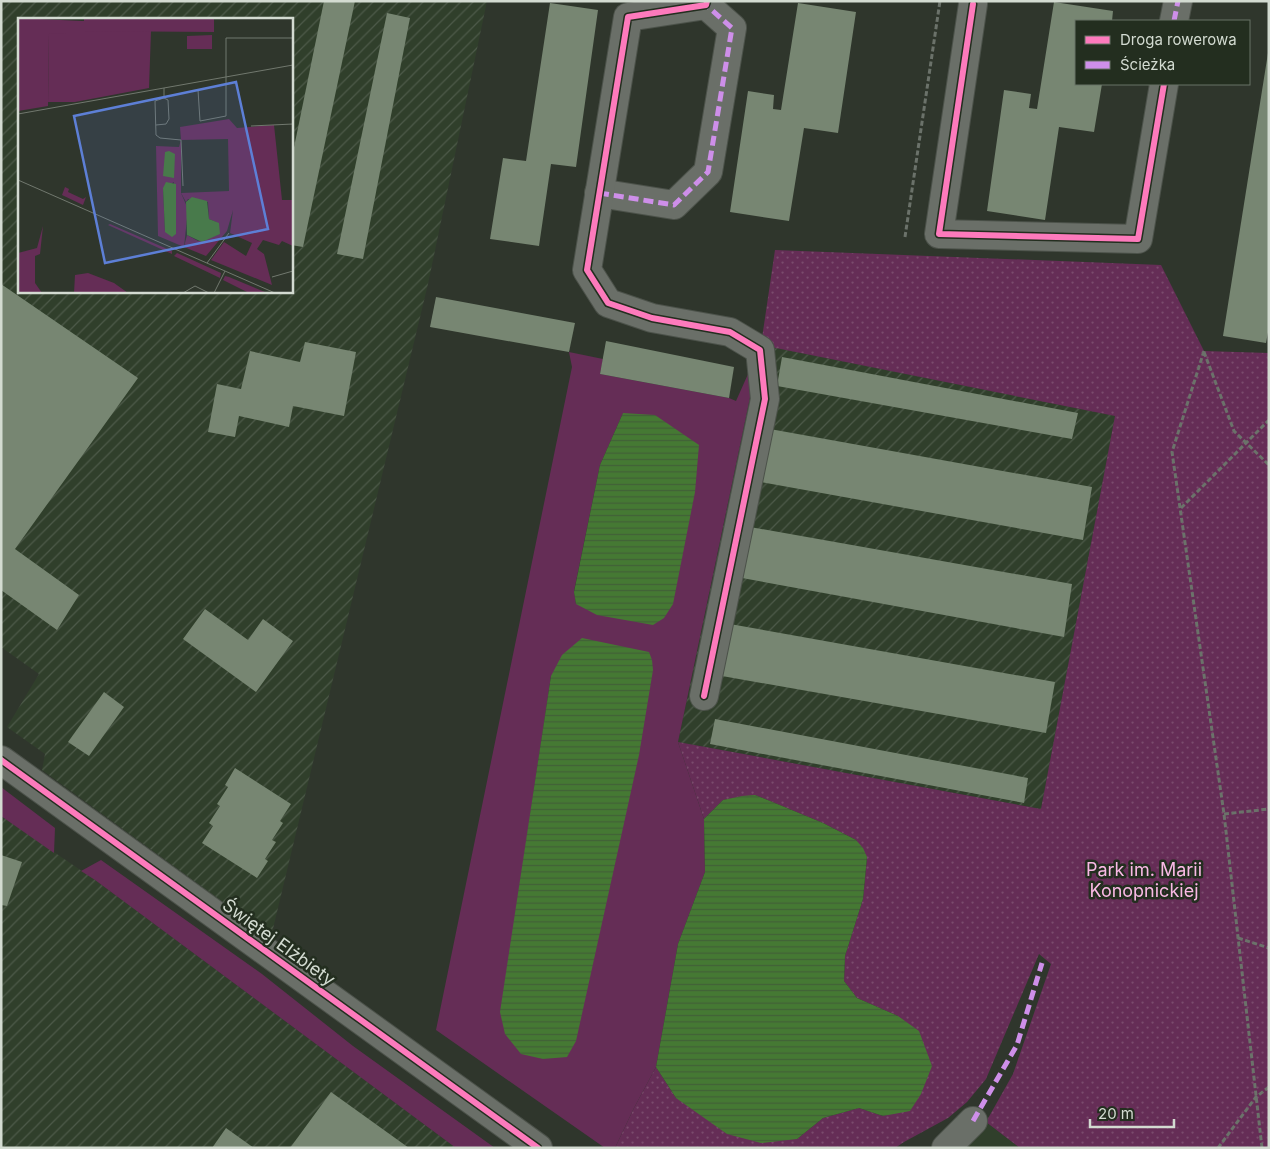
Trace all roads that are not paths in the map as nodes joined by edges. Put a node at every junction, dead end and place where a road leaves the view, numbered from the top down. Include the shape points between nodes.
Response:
1 (1178, 1) edge
2 (707, 3) edge
3 (973, 4) dead end
4 (1174, 20) edge
5 (1164, 85) edge
6 (599, 193) junction
7 (704, 696) dead end
8 (1, 760) edge
9 (973, 1122) dead end
10 (538, 1148) edge
11 (946, 1148) edge

1 - 4 street
2 - 6 street via 628,17
2 - 6 street via 732,28 708,172 674,205
3 - 5 street via 939,234 1138,238
6 - 7 street via 586,270 608,303 652,318 730,332 760,350 765,399
8 - 10 street, Świętej Elżbiety
9 - 11 street

